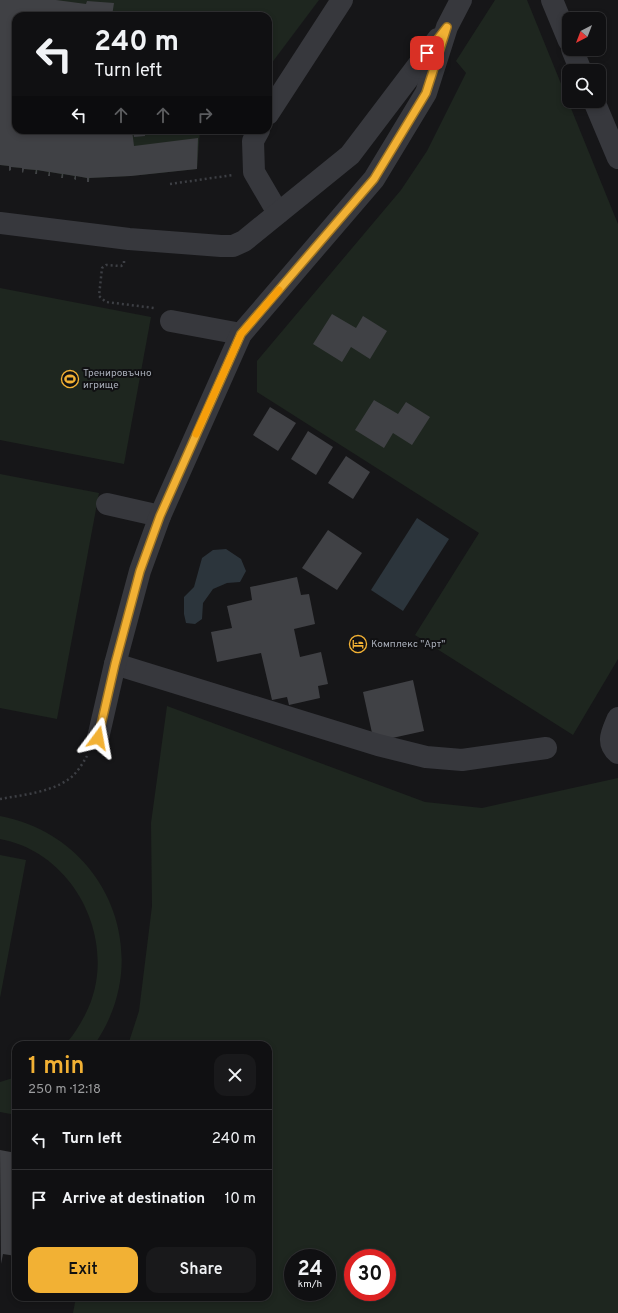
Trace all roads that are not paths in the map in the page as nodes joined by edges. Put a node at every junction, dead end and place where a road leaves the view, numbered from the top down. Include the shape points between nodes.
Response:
1 (342, 0) edge
2 (461, 0) edge
3 (552, 0) edge
4 (562, 24) edge
5 (447, 27) junction
6 (272, 108) edge
7 (597, 108) edge
8 (257, 134) edge
9 (618, 158) edge
10 (278, 214) junction
11 (0, 223) edge
12 (170, 321) road end
13 (241, 334) junction
14 (107, 504) dead end
15 (160, 516) junction
16 (115, 664) junction
17 (618, 718) edge
18 (98, 738) road end
19 (546, 748) dead end
20 (618, 753) edge

1 - 6 street
2 - 5 street
3 - 4 street
5 - 10 street via 350,155
5 - 13 street via 426,93 374,179
7 - 9 street
8 - 10 street via 253,141 254,172
10 - 11 street via 244,241 233,246 128,239
12 - 13 street
13 - 15 street
14 - 15 street
15 - 16 street via 140,571
16 - 18 street
16 - 19 street via 378,745 426,757 462,760
17 - 20 street via 610,741

